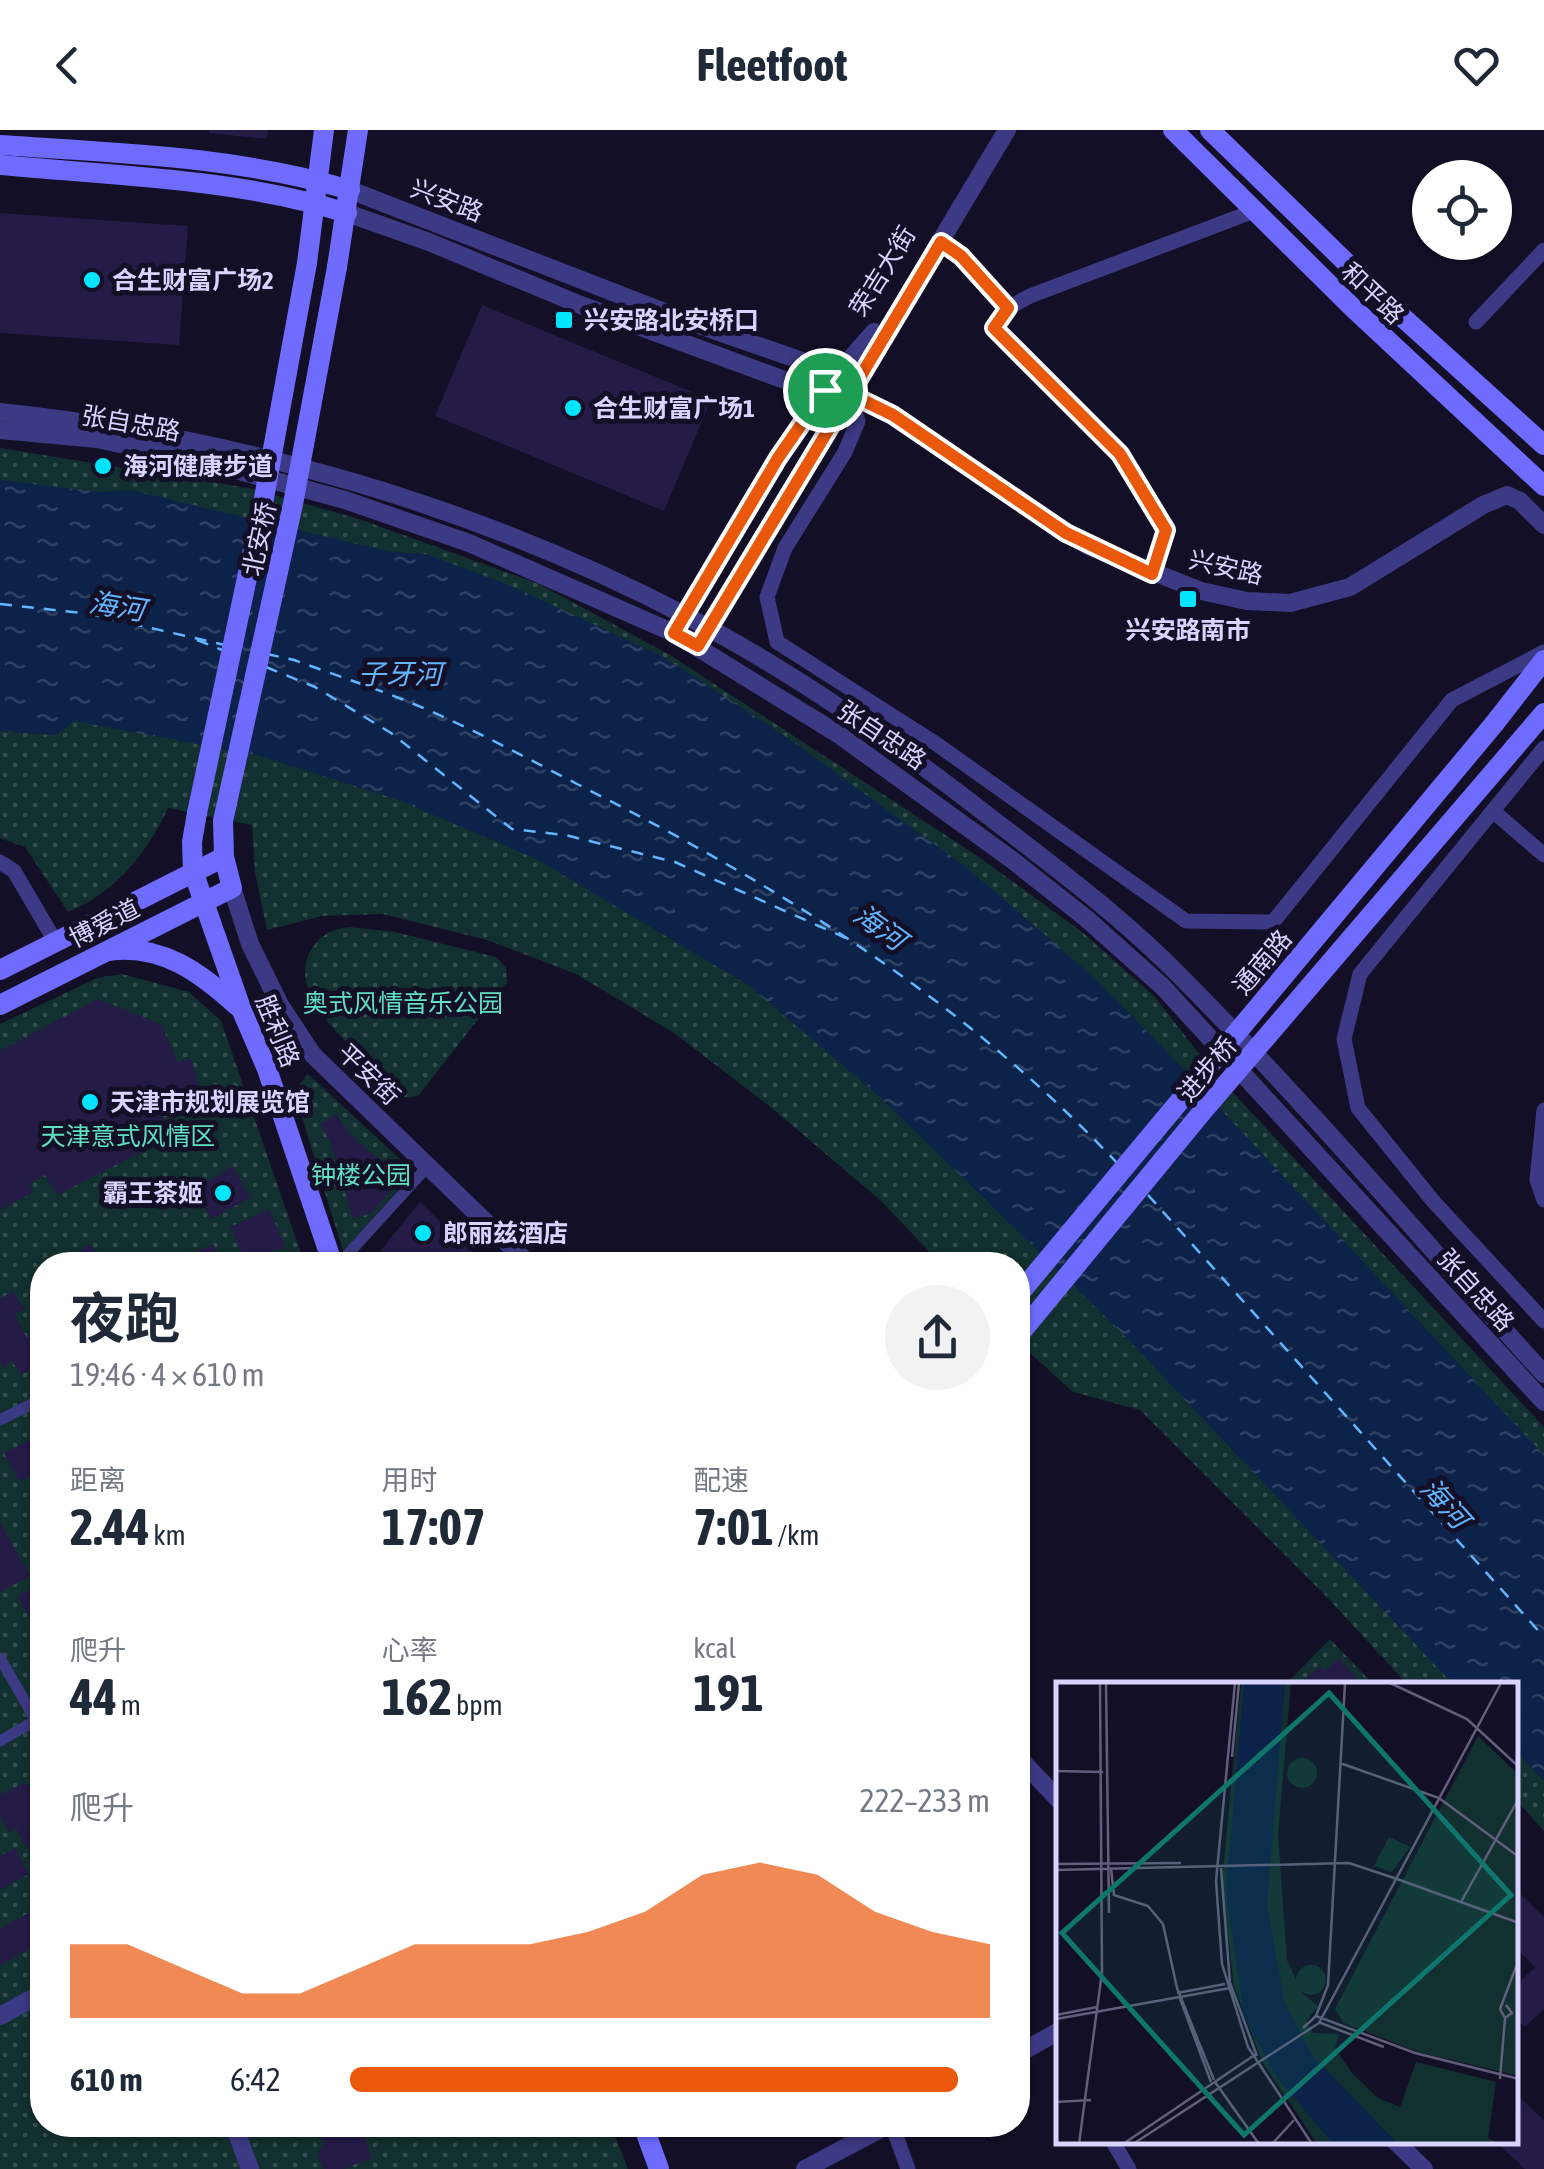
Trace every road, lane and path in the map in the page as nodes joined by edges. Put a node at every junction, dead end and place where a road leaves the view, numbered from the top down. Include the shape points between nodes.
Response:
1 (324, 130) edge
2 (358, 130) edge
3 (995, 130) edge
4 (1007, 130) edge
5 (1173, 130) edge
6 (1210, 130) edge
7 (0, 144) edge
8 (0, 165) edge
9 (317, 180) junction
10 (350, 190) junction
11 (314, 202) junction
12 (1254, 211) junction
13 (347, 213) junction
14 (941, 242) junction
15 (1544, 250) edge
16 (1008, 308) junction
17 (1476, 322) dead end
18 (830, 384) junction
19 (850, 394) junction
20 (0, 412) edge
21 (0, 430) edge
22 (1544, 445) edge
23 (1544, 486) edge
24 (1544, 524) edge
25 (1152, 574) junction
26 (684, 615) junction
27 (708, 628) junction
28 (674, 633) junction
29 (698, 646) junction
30 (1544, 652) edge
31 (1544, 660) edge
32 (1544, 713) edge
33 (1544, 748) edge
34 (1493, 811) junction
35 (197, 813) joint
36 (192, 842) junction
37 (1544, 855) edge
38 (0, 862) edge
39 (162, 888) junction
40 (214, 891) junction
41 (55, 941) junction
42 (100, 952) junction
43 (0, 970) edge
44 (0, 1005) edge
45 (242, 1011) junction
46 (1544, 1110) edge
47 (428, 1166) junction
48 (1544, 1200) edge
49 (331, 1252) edge
50 (348, 1252) edge
51 (517, 1252) edge
52 (1030, 1281) edge
53 (1030, 1321) edge
54 (1544, 1321) edge
55 (1544, 1374) edge
56 (1544, 1402) edge
57 (30, 1404) edge
58 (0, 1420) edge
59 (0, 1658) edge
60 (30, 1707) edge
61 (30, 1728) edge
62 (0, 1741) edge
63 (1030, 1770) edge
64 (1056, 1797) edge
65 (30, 2000) edge
66 (0, 2016) edge
67 (1056, 2037) edge
68 (1030, 2049) edge
69 (238, 2137) edge
70 (647, 2137) edge
71 (867, 2137) edge
72 (895, 2137) edge
73 (1114, 2144) edge
74 (1398, 2144) edge
75 (250, 2169) edge
76 (659, 2169) edge
77 (804, 2169) edge
78 (908, 2169) edge
79 (1128, 2169) edge
80 (1424, 2169) edge

1 - 9 main road, 北安桥
2 - 10 main road, 北安桥
3 - 18 street, 荣吉大街 via 884,318
4 - 14 street, 荣吉大街
5 - 12 main road, 和平路
6 - 22 main road, 和平路
7 - 9 main road, 兴安路 via 200,160
8 - 11 main road, 兴安路
9 - 10 main road, 兴安路
9 - 11 main road, 北安桥
10 - 13 main road, 北安桥
10 - 18 street, 兴安路 via 808,363
11 - 13 main road, 兴安路
11 - 35 main road, 北安桥, bridge via 264,498
12 - 16 street
12 - 23 main road, 和平路
13 - 18 street, 兴安路 via 798,385
13 - 40 main road, 北安桥, bridge
14 - 16 street
14 - 19 street, 荣吉大街
15 - 17 street
16 - 25 street via 994,328 1120,454 1166,530
18 - 19 street, 兴安路
18 - 26 street, 荣吉大街
19 - 25 street, 兴安路 via 893,415 1066,533
19 - 27 street, 荣吉大街
19 - 30 street, 张自忠路 via 858,421 852,437 785,548 767,598 778,642 935,742 1186,921 1273,922 1452,700
20 - 26 street, 张自忠路 via 133,432 358,481 549,552
21 - 28 street, 张自忠路 via 97,439 344,500 469,543
24 - 25 street, 兴安路 via 1512,496 1500,496 1350,587 1290,603 1234,600
26 - 27 street, 张自忠路
26 - 28 street, 荣吉大街
27 - 29 street, 荣吉大街
27 - 55 street, 张自忠路 via 940,778 1110,912 1180,976
28 - 29 street, 张自忠路
29 - 56 street, 张自忠路 via 928,796 1087,919 1177,1002
31 - 52 main road, 通南路, bridge
32 - 53 main road, 进步桥, bridge
33 - 34 street
34 - 37 street
34 - 54 street via 1360,974 1344,1039 1358,1108
35 - 36 main road, 胜利路
36 - 39 main road
36 - 40 main road, 胜利路
38 - 41 street via 14,871
39 - 40 main road via 180,884
39 - 41 main road, 博爱道
40 - 42 main road, 博爱道
40 - 45 main road, 胜利路
40 - 47 street, 平安街 via 313,1055
41 - 43 main road, 博爱道
42 - 44 main road, 博爱道
42 - 45 main road via 166,957 199,974
45 - 49 main road, 胜利路
46 - 48 street via 1536,1180
47 - 50 street
47 - 51 street, 平安街
57 - 58 street
59 - 60 street
61 - 62 street
63 - 64 street
65 - 66 street
67 - 68 street
69 - 75 street
70 - 76 main road
71 - 77 street
72 - 78 street
73 - 79 street
74 - 80 street

